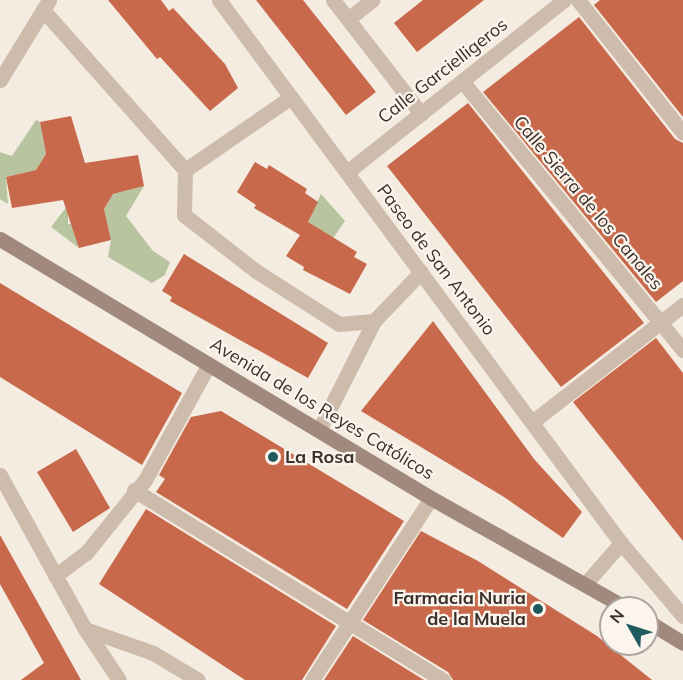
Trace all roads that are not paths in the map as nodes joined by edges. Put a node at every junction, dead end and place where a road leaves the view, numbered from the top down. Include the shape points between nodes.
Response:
1 (219, 0) edge
2 (333, 0) edge
3 (372, 0) edge
4 (564, 0) edge
5 (578, 0) edge
6 (46, 5) edge
7 (348, 19) junction
8 (0, 80) edge
9 (462, 81) junction
10 (291, 97) junction
11 (421, 114) junction
12 (683, 133) edge
13 (185, 170) junction
14 (347, 172) junction
15 (0, 239) edge
16 (421, 272) junction
17 (683, 305) edge
18 (374, 321) junction
19 (661, 322) junction
20 (683, 350) edge
21 (209, 364) junction
22 (532, 422) junction
23 (319, 430) junction
24 (0, 475) edge
25 (134, 490) junction
26 (431, 498) junction
27 (621, 543) junction
28 (56, 576) junction
29 (586, 583) junction
30 (607, 596) edge
31 (683, 616) edge
32 (351, 621) junction
33 (659, 628) edge
34 (85, 629) junction
35 (683, 643) edge
36 (119, 680) edge
37 (198, 680) edge
38 (312, 680) edge
39 (443, 680) edge

1 - 10 street, Paseo de San Antonio
2 - 7 street
3 - 7 street
4 - 9 street, Calle Garcielligeros
5 - 12 street
6 - 8 street
6 - 13 street
7 - 11 street
9 - 11 street, Calle Garcielligeros
9 - 19 street, Calle Sierra de los Canales
10 - 13 street
10 - 14 street, Paseo de San Antonio
11 - 14 street, Calle Garcielligeros
13 - 18 street via 184,215 256,271 339,324
14 - 16 street, Paseo de San Antonio
15 - 21 main road, Avenida de los Reyes Católicos
16 - 18 street
16 - 22 street, Paseo de San Antonio
17 - 19 street
18 - 23 street
19 - 20 street, Calle Sierra de los Canales
19 - 22 street
21 - 23 main road, Avenida de los Reyes Católicos
21 - 25 street via 145,480
22 - 27 street, Paseo de San Antonio
23 - 26 main road, Avenida de los Reyes Católicos
24 - 28 street
25 - 28 street via 86,553
25 - 32 street
26 - 29 main road, Avenida de los Reyes Católicos
26 - 32 street
27 - 29 street
27 - 31 street, Paseo de San Antonio
28 - 34 street
29 - 30 main road, Avenida de los Reyes Católicos
32 - 38 street
32 - 39 street
33 - 35 main road
34 - 36 street
34 - 37 street via 153,653

